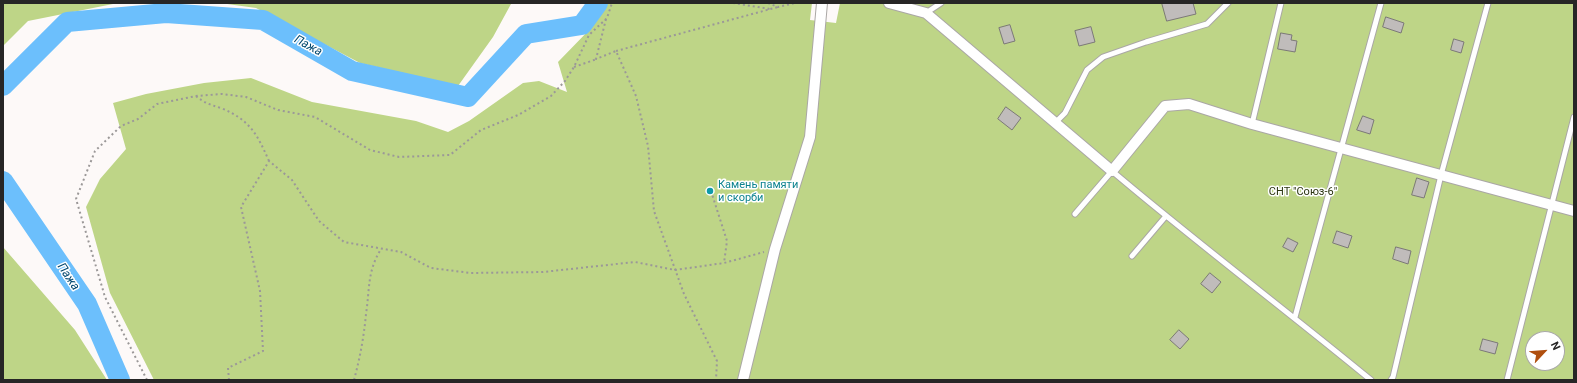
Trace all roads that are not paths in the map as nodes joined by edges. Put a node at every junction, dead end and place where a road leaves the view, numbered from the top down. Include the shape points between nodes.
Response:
1 (822, 3) edge
2 (889, 3) edge
3 (941, 3) edge
4 (1228, 3) edge
5 (1281, 3) edge
6 (1381, 3) edge
7 (1488, 3) edge
8 (926, 13) junction
9 (1574, 117) edge
10 (1055, 123) junction
11 (1252, 124) junction
12 (1342, 149) junction
13 (1112, 170) junction
14 (1441, 175) junction
15 (1552, 205) junction
16 (1574, 211) edge
17 (1075, 214) dead end
18 (1166, 216) junction
19 (1132, 256) dead end
20 (1295, 317) junction
21 (743, 380) edge
22 (1371, 380) edge
23 (1391, 380) edge
24 (1507, 380) edge

1 - 21 street via 810,137 775,249
2 - 8 street
3 - 8 lane
4 - 10 lane via 1207,24 1103,57 1087,70 1065,113
5 - 11 lane
6 - 12 lane
7 - 14 lane
8 - 10 street
9 - 15 lane
10 - 13 street
11 - 12 street
11 - 13 street via 1189,104 1165,106
12 - 14 street
12 - 20 lane
13 - 17 lane
13 - 18 lane
14 - 15 street
14 - 23 lane
15 - 16 street
15 - 24 lane
18 - 19 lane
18 - 20 lane
20 - 22 lane

